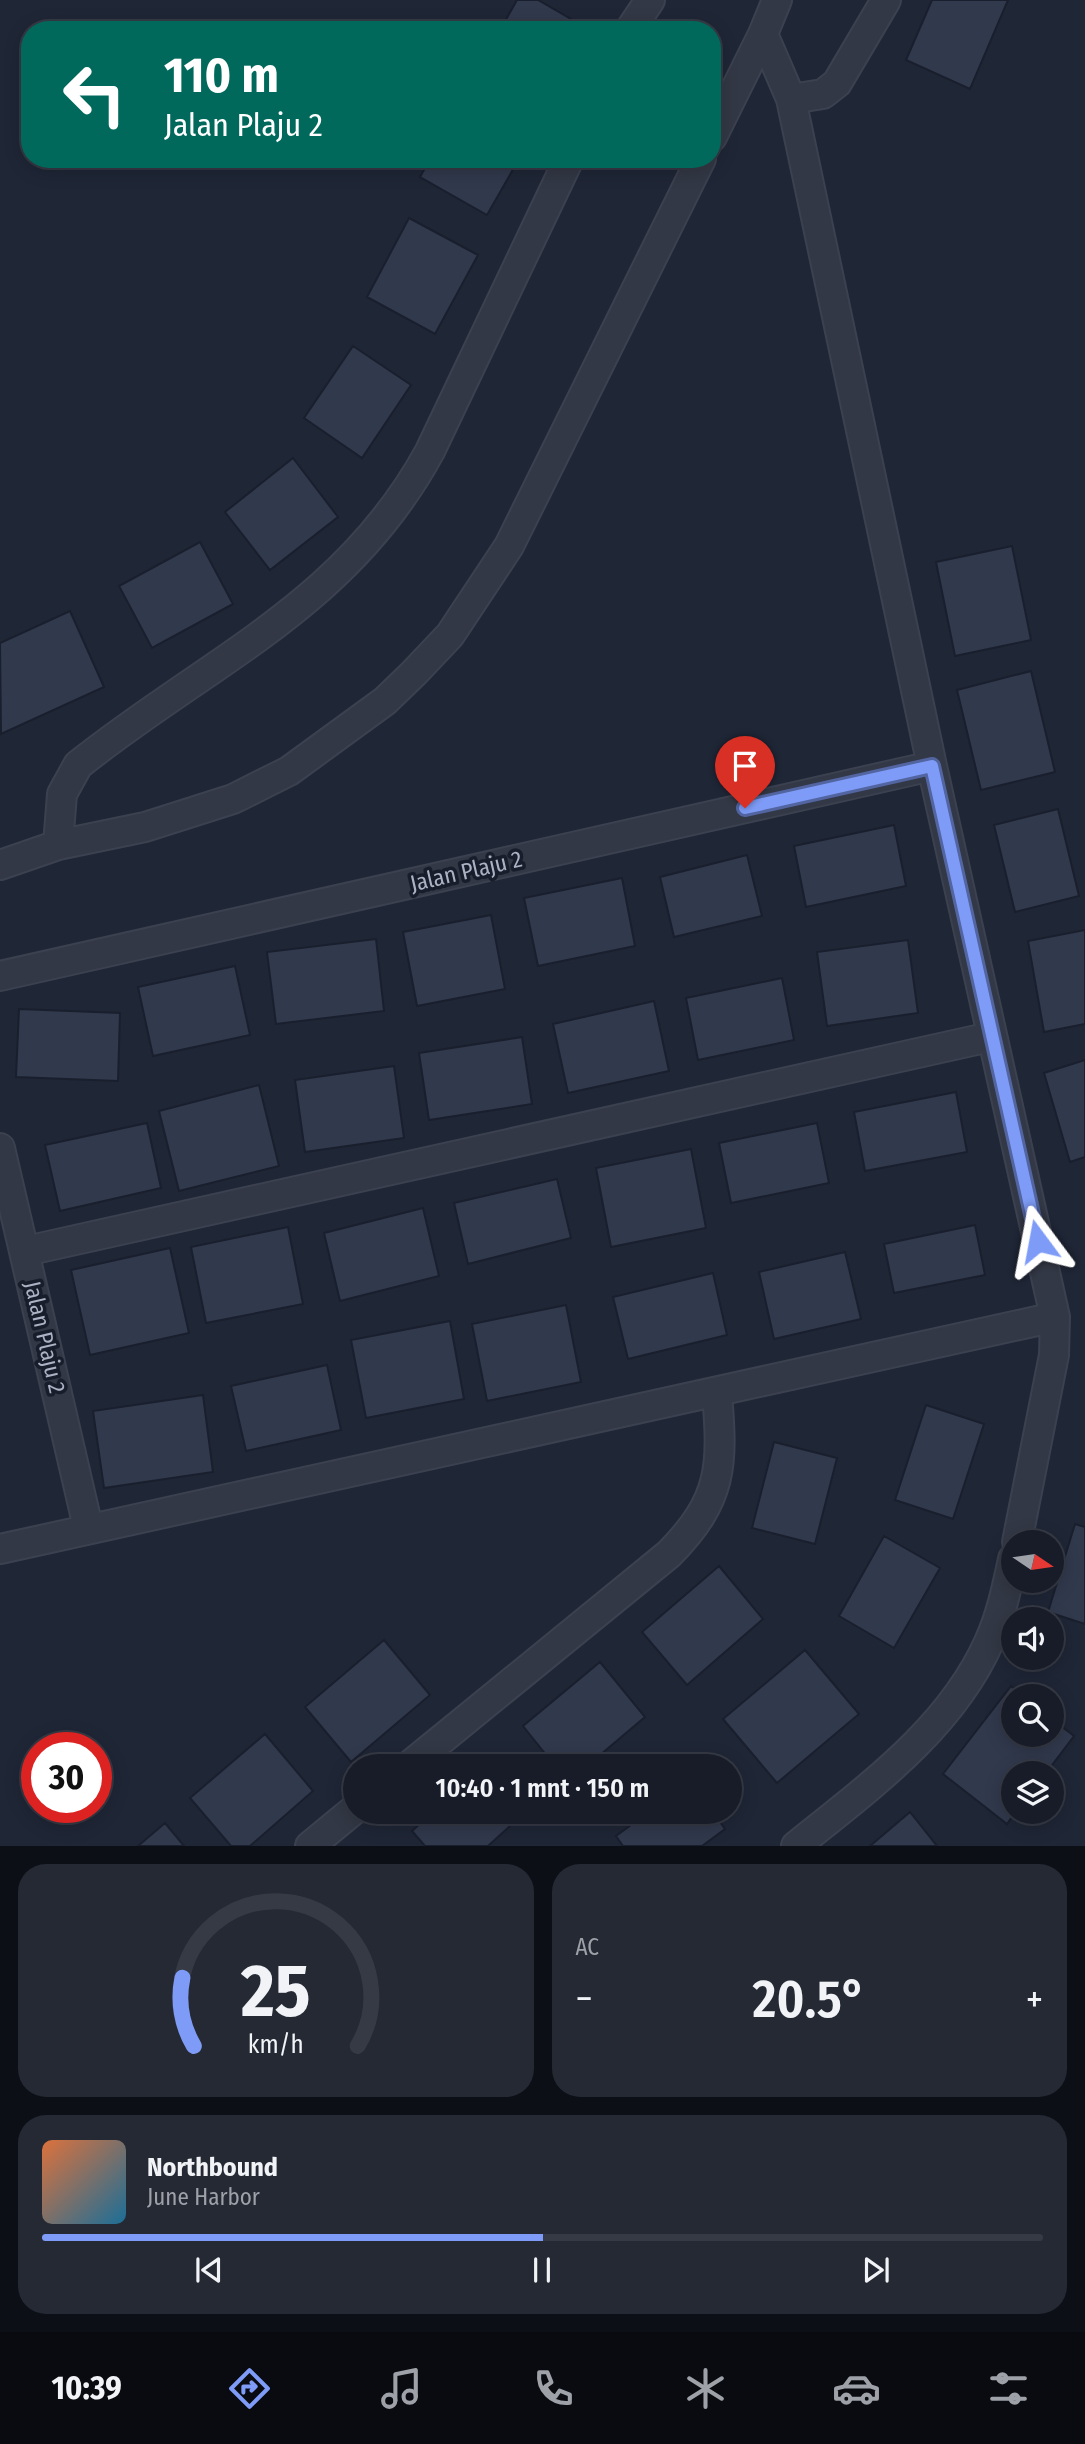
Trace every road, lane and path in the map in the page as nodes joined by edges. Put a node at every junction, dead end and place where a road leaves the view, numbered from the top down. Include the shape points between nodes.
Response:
1 (650, 0) edge
2 (776, 0) edge
3 (886, 0) edge
4 (636, 21) edge
5 (764, 34) junction
6 (791, 99) junction
7 (721, 119) edge
8 (565, 168) edge
9 (697, 168) edge
10 (932, 766) junction
11 (58, 845) junction
12 (0, 865) edge
13 (0, 976) edge
14 (990, 1037) junction
15 (0, 1148) edge
16 (26, 1251) junction
17 (1055, 1317) junction
18 (717, 1393) junction
19 (88, 1527) junction
20 (1019, 1530) edge
21 (0, 1549) edge
22 (1003, 1593) edge
23 (423, 1754) edge
24 (343, 1819) edge
25 (310, 1846) edge
26 (796, 1846) edge

1 - 4 street
2 - 5 street
3 - 6 street via 837,83 822,94
5 - 6 street
5 - 7 street
6 - 10 street
8 - 11 street via 430,451 397,505 361,550 300,607 78,765 62,794
9 - 11 street via 509,546 450,635 385,701 289,771 233,799 145,827
10 - 13 street, Jalan Plaju 2
10 - 14 street
11 - 12 street
14 - 16 street
14 - 17 street
15 - 16 street, Jalan Plaju 2
16 - 19 street, Jalan Plaju 2
17 - 18 street
17 - 20 street via 1054,1355
18 - 19 street
18 - 23 street via 722,1451 718,1480 689,1534
19 - 21 street
22 - 26 street via 990,1640 970,1680 945,1714 884,1774
24 - 25 street

